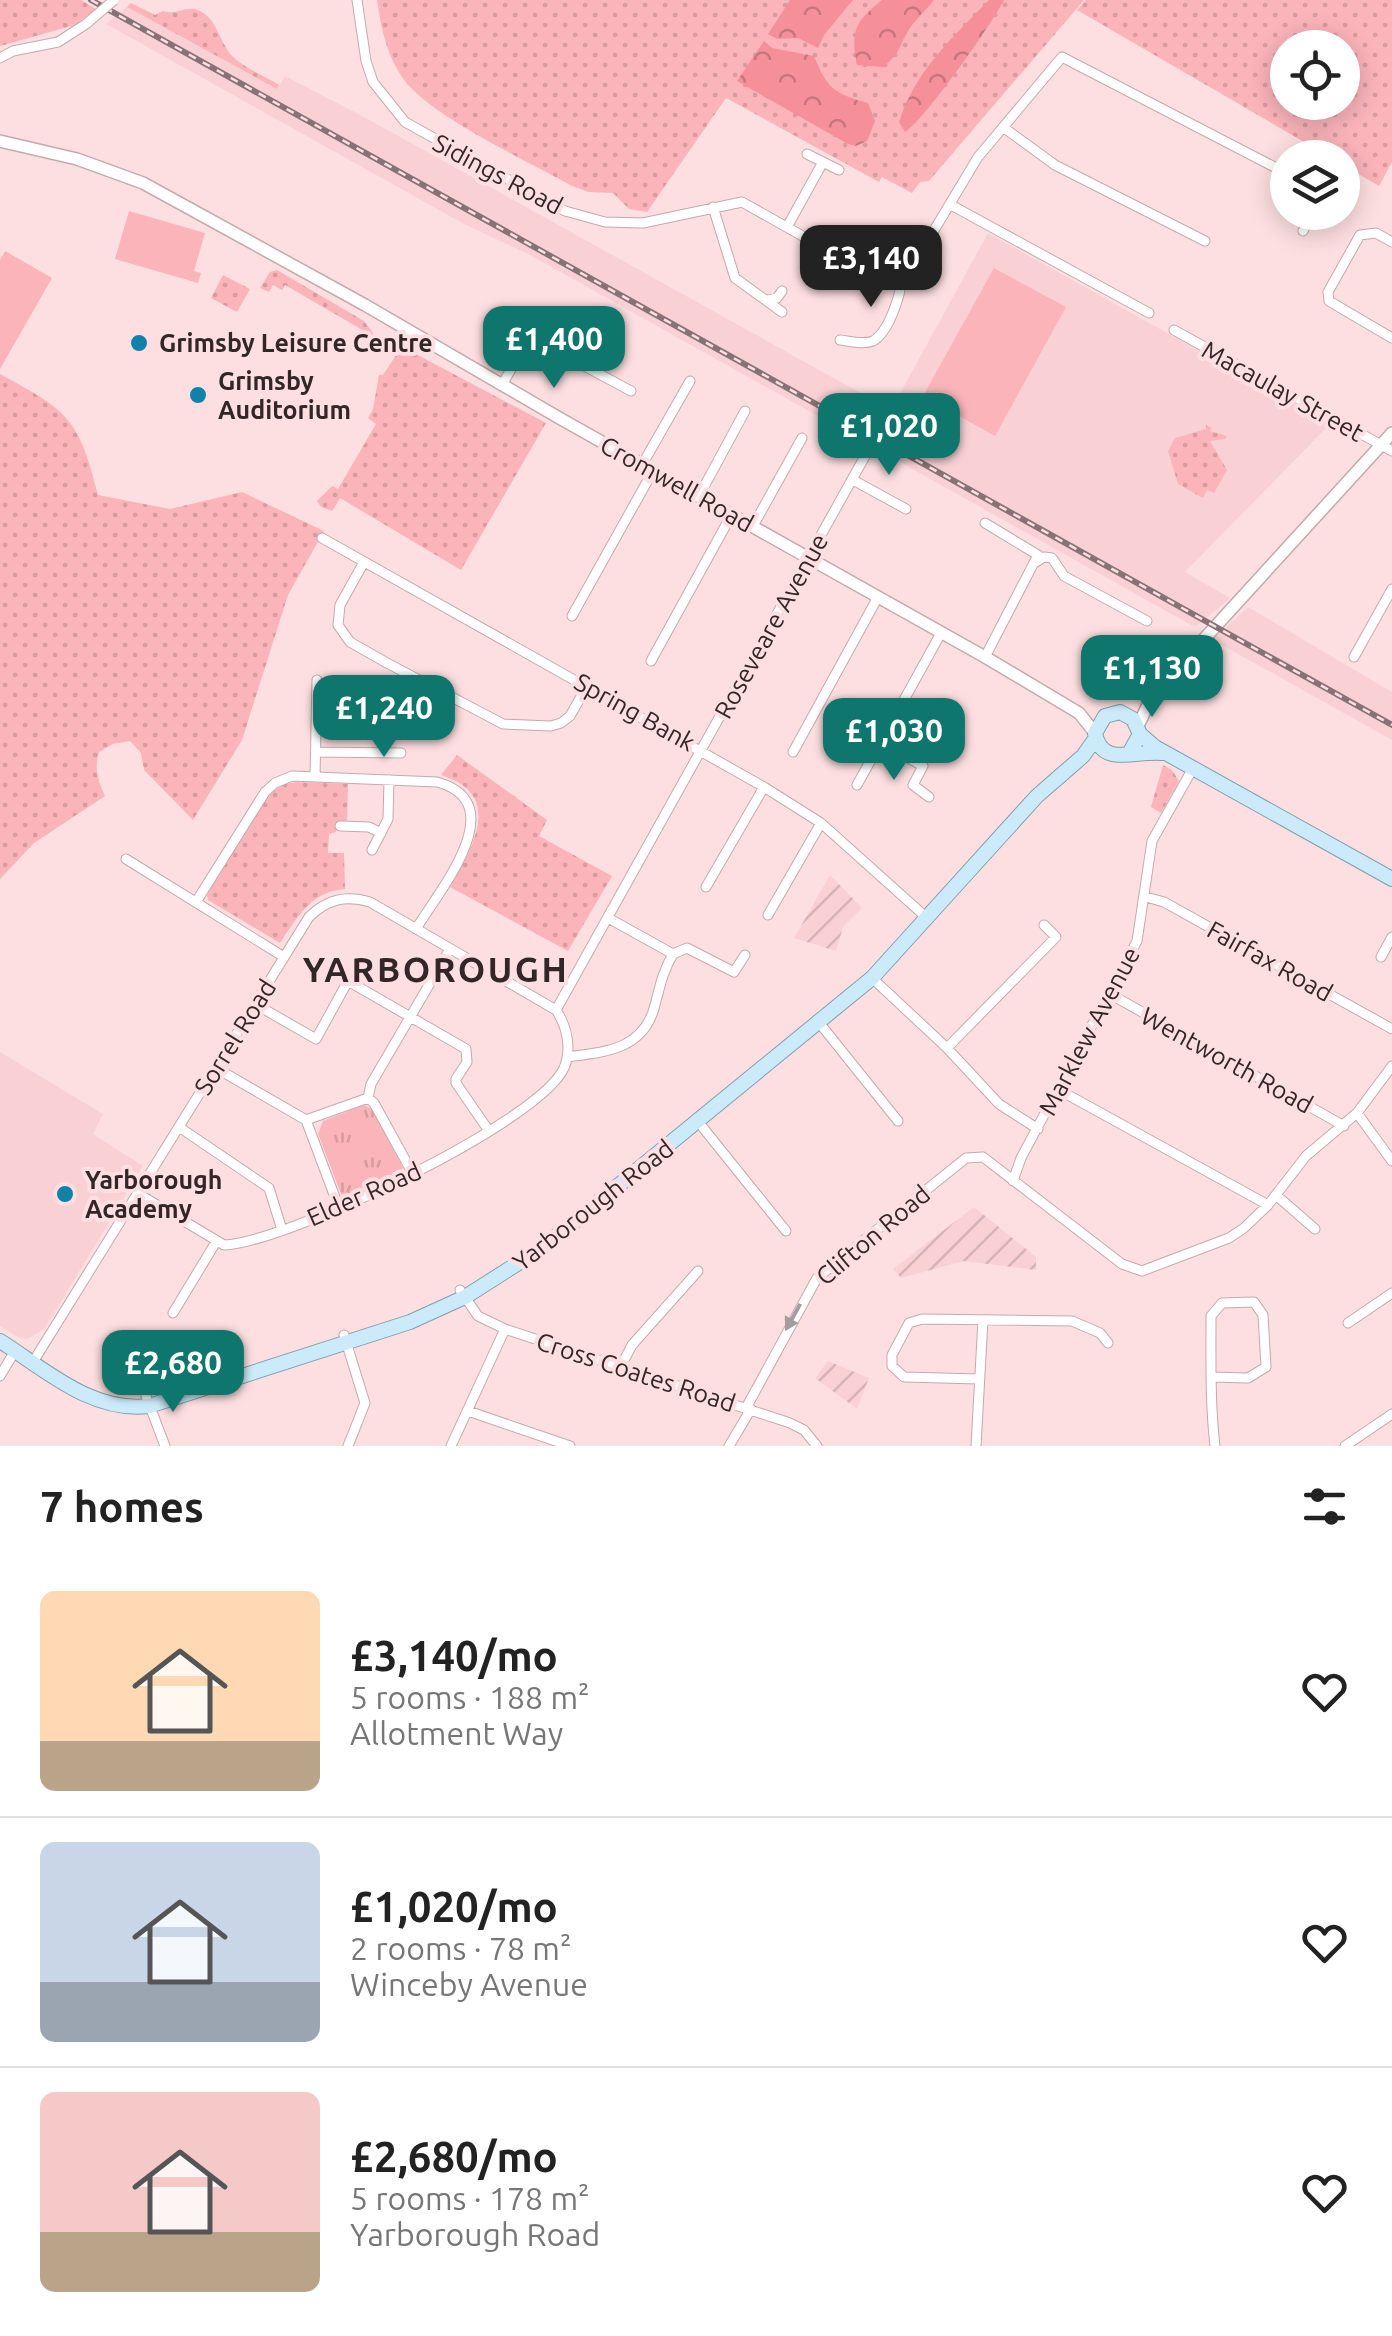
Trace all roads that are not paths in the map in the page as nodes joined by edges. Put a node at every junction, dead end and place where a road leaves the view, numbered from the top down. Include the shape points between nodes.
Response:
1 (114, 0) edge
2 (357, 0) edge
3 (0, 58) edge
4 (1002, 127) junction
5 (0, 141) edge
6 (807, 154) dead end
7 (823, 162) junction
8 (1270, 165) edge
9 (839, 170) dead end
10 (951, 204) junction
11 (713, 207) junction
12 (788, 227) junction
13 (1205, 241) dead end
14 (1392, 242) edge
15 (901, 274) junction
16 (782, 291) dead end
17 (768, 300) junction
18 (782, 312) dead end
19 (1149, 313) dead end
20 (1174, 330) dead end
21 (1392, 338) edge
22 (840, 340) dead end
23 (690, 381) dead end
24 (502, 385) junction
25 (631, 391) dead end
26 (745, 411) dead end
27 (1392, 433) edge
28 (802, 438) dead end
29 (1387, 448) edge
30 (870, 450) dead end
31 (647, 468) junction
32 (853, 480) junction
33 (699, 496) junction
34 (906, 509) dead end
35 (732, 514) junction
36 (986, 523) dead end
37 (753, 526) junction
38 (322, 538) dead end
39 (808, 557) junction
40 (364, 562) junction
41 (1036, 562) junction
42 (1392, 588) edge
43 (878, 597) junction
44 (572, 616) dead end
45 (1147, 621) dead end
46 (941, 633) junction
47 (985, 657) junction
48 (1354, 657) dead end
49 (650, 662) dead end
50 (317, 680) dead end
51 (587, 686) junction
52 (1160, 688) junction
53 (1078, 712) junction
54 (1112, 714) junction
55 (1139, 730) junction
56 (1095, 736) junction
57 (880, 743) junction
58 (702, 750) junction
59 (316, 752) junction
60 (793, 752) dead end
61 (1130, 752) junction
62 (400, 754) dead end
63 (1172, 755) junction
64 (1114, 756) junction
65 (1078, 761) junction
66 (1193, 768) junction
67 (315, 777) junction
68 (389, 780) junction
69 (857, 784) dead end
70 (764, 787) junction
71 (929, 797) dead end
72 (821, 823) junction
73 (340, 826) dead end
74 (382, 832) junction
75 (372, 850) dead end
76 (126, 859) dead end
77 (1392, 878) edge
78 (706, 887) dead end
79 (1146, 897) junction
80 (196, 902) junction
81 (768, 915) dead end
82 (927, 918) junction
83 (610, 919) junction
84 (1044, 925) dead end
85 (416, 929) junction
86 (1392, 937) edge
87 (450, 949) junction
88 (673, 954) junction
89 (745, 955) dead end
90 (284, 957) junction
91 (1381, 957) dead end
92 (872, 978) junction
93 (1110, 994) junction
94 (256, 1004) junction
95 (556, 1010) junction
96 (410, 1016) junction
97 (817, 1021) junction
98 (1392, 1028) edge
99 (947, 1048) junction
100 (568, 1057) junction
101 (1392, 1066) edge
102 (216, 1068) junction
103 (1060, 1090) junction
104 (368, 1098) junction
105 (1357, 1112) junction
106 (306, 1120) junction
107 (696, 1120) junction
108 (898, 1121) dead end
109 (1344, 1126) junction
110 (179, 1127) junction
111 (1038, 1129) junction
112 (489, 1131) junction
113 (1392, 1161) edge
114 (413, 1174) junction
115 (1014, 1180) junction
116 (138, 1194) junction
117 (1276, 1195) junction
118 (1268, 1205) junction
119 (338, 1208) junction
120 (1314, 1229) dead end
121 (282, 1230) junction
122 (786, 1231) dead end
123 (216, 1242) junction
124 (698, 1271) dead end
125 (462, 1293) junction
126 (1392, 1293) edge
127 (174, 1312) dead end
128 (983, 1320) junction
129 (1348, 1322) dead end
130 (505, 1329) junction
131 (346, 1340) junction
132 (0, 1341) edge
133 (1108, 1343) dead end
134 (16, 1351) junction
135 (33, 1362) junction
136 (620, 1366) junction
137 (0, 1376) edge
138 (1211, 1378) junction
139 (979, 1379) junction
140 (148, 1401) junction
141 (748, 1408) junction
142 (468, 1411) junction
143 (1392, 1414) edge
144 (1364, 1434) junction
145 (545, 1442) edge
146 (165, 1446) edge
147 (348, 1446) edge
148 (452, 1446) edge
149 (570, 1446) edge
150 (729, 1446) edge
151 (816, 1446) edge
152 (976, 1446) edge
153 (1215, 1446) edge
154 (1345, 1446) edge
155 (1374, 1446) edge

1 - 3 street, bridge via 58,42
2 - 11 street, Sidings Road via 373,82 404,122 436,142 585,218 643,223
4 - 8 street via 1062,57
4 - 10 street
4 - 13 street via 1055,165
5 - 24 street, Cromwell Road via 143,183
6 - 7 street
7 - 9 street
7 - 12 street
10 - 15 street via 915,266
10 - 19 street
11 - 12 street, Sidings Road via 742,202
11 - 17 street via 735,278
12 - 15 street, Sidings Road via 856,266
14 - 21 street via 1376,233 1360,235 1328,292 1329,301
15 - 22 street via 899,296 876,338
16 - 17 street
17 - 18 street
20 - 29 street, Macaulay Street
23 - 31 street
24 - 25 street via 526,343 545,335 577,362
24 - 31 street, Cromwell Road
26 - 33 street
27 - 29 street
28 - 37 street
29 - 52 street
30 - 32 street, Roseveare Avenue
31 - 33 street, Cromwell Road
31 - 44 street
32 - 34 street
32 - 39 street, Roseveare Avenue
33 - 35 street, Cromwell Road
35 - 37 street, Cromwell Road
35 - 49 street
36 - 41 street via 1034,550
37 - 39 street, Cromwell Road
38 - 40 street, Spring Bank
39 - 43 street, Cromwell Road
39 - 58 street, Roseveare Avenue
40 - 51 street, Spring Bank
40 - 51 street via 340,604 338,625 350,642 387,663 502,724 561,723
41 - 45 street via 1052,558 1064,576
41 - 47 street
42 - 48 street
43 - 46 street, Cromwell Road
43 - 60 street
46 - 47 street, Cromwell Road
46 - 57 street
47 - 53 street, Cromwell Road
50 - 59 street
51 - 58 street, Spring Bank
52 - 54 street
52 - 55 street
53 - 54 street, Cromwell Road
53 - 56 street, Cromwell Road
54 - 55 main road via 1134,720
54 - 56 main road
55 - 61 main road
55 - 63 main road
56 - 64 main road via 1099,748
56 - 65 main road, Yarborough Road
57 - 69 street
57 - 71 street via 923,766 914,785
58 - 70 street, Spring Bank
58 - 83 street, Roseveare Avenue
59 - 62 street
59 - 67 street
61 - 63 main road
61 - 64 main road
63 - 66 main road
64 - 65 main road
65 - 82 main road, Yarborough Road
66 - 77 main road
66 - 79 street, Marklew Avenue via 1152,840
67 - 68 street
67 - 80 street via 292,776 270,787
68 - 74 street
68 - 85 street via 444,784 461,794 471,814 465,848
70 - 72 street, Spring Bank
70 - 78 street
72 - 81 street
72 - 82 street, Spring Bank
73 - 74 street
74 - 75 street
76 - 80 street
79 - 93 street, Marklew Avenue via 1137,942
79 - 98 street, Fairfax Road
80 - 90 street
82 - 92 main road, Yarborough Road
83 - 88 street
83 - 95 street, Roseveare Avenue
84 - 99 street via 1056,937
85 - 87 street, Sorrel Road
85 - 90 street, Sorrel Road via 370,902 335,900 309,917
86 - 91 street
87 - 95 street, Sorrel Road
87 - 96 street
88 - 89 street via 687,948 734,972
88 - 100 street via 638,1036 615,1050
90 - 94 street, Sorrel Road
92 - 97 main road, Yarborough Road
92 - 99 street
93 - 103 street, Marklew Avenue
93 - 109 street, Wentworth Road
94 - 96 street via 316,1039 348,982
94 - 102 street, Sorrel Road
95 - 100 street
96 - 104 street
96 - 112 street via 466,1049 456,1083
97 - 107 main road, Yarborough Road
97 - 108 street
99 - 111 street via 1000,1104
100 - 112 street, Elder Road via 552,1084
101 - 105 street
102 - 106 street
102 - 110 street, Sorrel Road
103 - 111 street, Marklew Avenue
103 - 118 street
104 - 106 street
104 - 114 street
105 - 109 street
105 - 113 street
106 - 119 street
107 - 122 street
107 - 125 main road, Yarborough Road via 542,1248
109 - 117 street via 1306,1156
110 - 116 street, Sorrel Road
110 - 121 street via 269,1188
111 - 115 street, Marklew Avenue
112 - 114 street, Elder Road
114 - 119 street, Elder Road
115 - 118 street via 1137,1271 1228,1238
115 -> 141 street, Clifton Road via 980,1156 966,1158 831,1264 806,1294
116 - 123 street
116 - 135 street, Sorrel Road
117 - 118 street
117 - 120 street
119 - 121 street, Elder Road
121 - 123 street, Elder Road via 231,1245
123 - 127 street
124 - 136 street
125 - 130 street, Cross Coates Road via 478,1316
125 - 131 main road, Yarborough Road via 410,1322
126 - 129 street
128 - 133 street via 1072,1321
128 - 139 street
128 - 139 street via 915,1320 891,1362 904,1377
130 - 136 street, Cross Coates Road
130 - 142 street
131 - 140 main road, Yarborough Road
131 - 147 street via 365,1403
132 - 134 main road, Yarborough Road
134 - 135 main road, Yarborough Road
134 - 137 street
135 - 140 main road, Yarborough Road via 102,1403
136 - 141 street, Cross Coates Road
138 - 138 street via 1214,1309 1254,1302 1263,1315 1266,1367 1248,1378
138 - 153 street
139 - 152 street
140 - 146 street
141 - 150 street
141 - 151 street, Cross Coates Road via 798,1426
142 - 145 street
142 - 148 street
143 - 144 street
144 - 154 street
144 - 155 street
145 - 149 street

